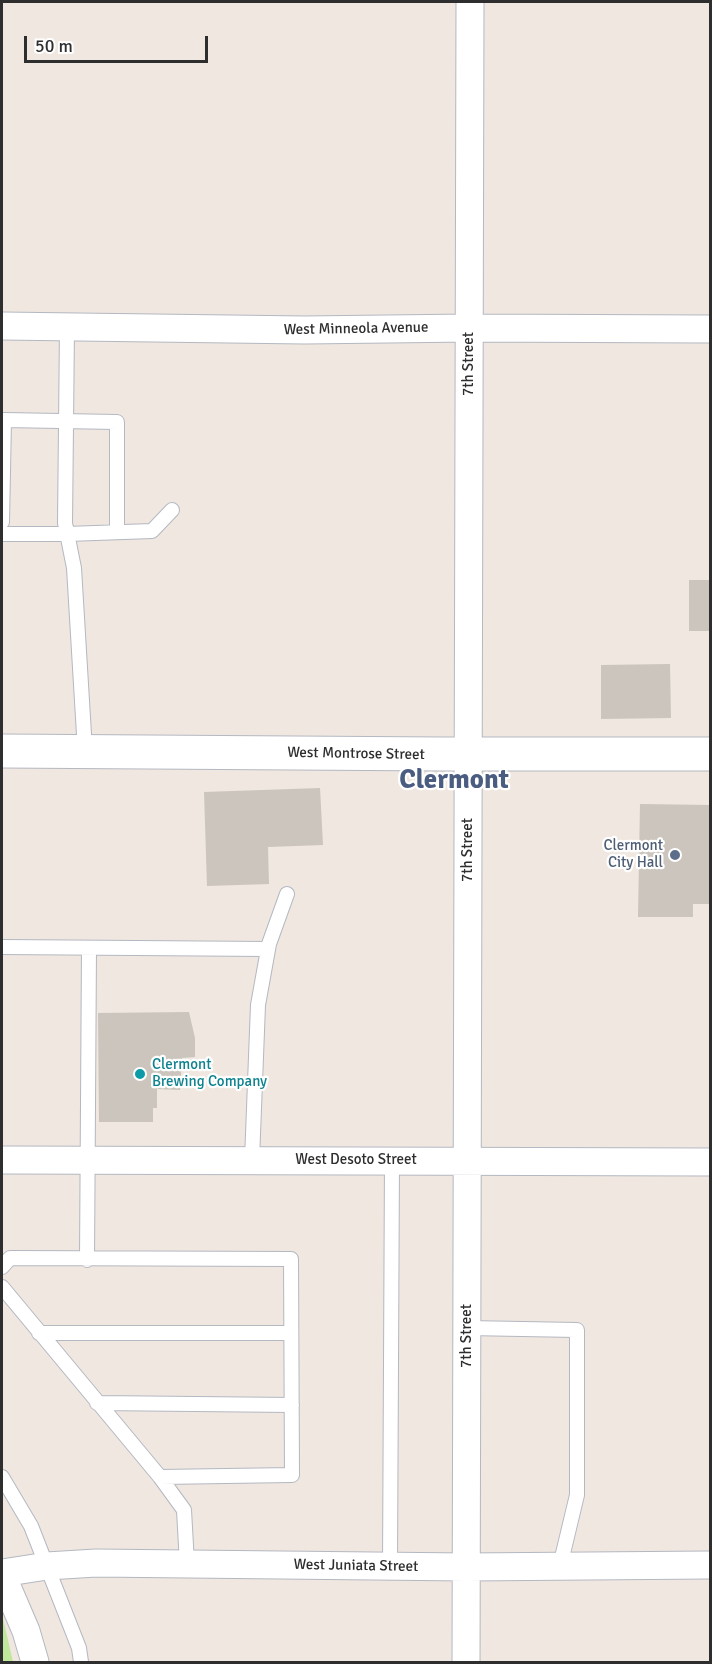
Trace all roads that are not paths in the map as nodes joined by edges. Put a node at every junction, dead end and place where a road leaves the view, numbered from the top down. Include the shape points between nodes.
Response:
1 (470, 2) edge
2 (2, 326) edge
3 (67, 327) junction
4 (469, 328) junction
5 (711, 328) edge
6 (66, 421) junction
7 (172, 510) dead end
8 (2, 522) edge
9 (117, 531) junction
10 (2, 534) edge
11 (67, 534) junction
12 (2, 751) edge
13 (85, 751) junction
14 (711, 753) edge
15 (468, 754) junction
16 (287, 894) dead end
17 (2, 947) edge
18 (89, 948) junction
19 (268, 949) junction
20 (2, 1160) edge
21 (86, 1160) junction
22 (252, 1160) junction
23 (392, 1160) junction
24 (467, 1160) junction
25 (711, 1162) edge
26 (87, 1260) junction
27 (2, 1267) edge
28 (2, 1287) edge
29 (467, 1328) junction
30 (39, 1333) junction
31 (291, 1333) junction
32 (97, 1403) junction
33 (292, 1405) junction
34 (2, 1477) edge
35 (160, 1477) junction
36 (187, 1564) junction
37 (711, 1565) edge
38 (47, 1566) junction
39 (390, 1566) junction
40 (560, 1566) junction
41 (466, 1567) junction
42 (2, 1574) edge
43 (35, 1662) edge
44 (81, 1662) edge
45 (466, 1662) edge

1 - 4 street, 7th Street
2 - 3 street, West Minneola Avenue
3 - 4 street, West Minneola Avenue
3 - 6 lane
4 - 5 street, West Minneola Avenue
4 - 15 street, 7th Street
6 - 8 lane via 4,420
6 - 9 lane via 117,422
6 - 11 lane
7 - 9 lane via 152,531
9 - 11 lane
10 - 11 lane
11 - 13 lane via 74,568
12 - 13 street, West Montrose Street
13 - 15 street, West Montrose Street
14 - 15 street, West Montrose Street
15 - 24 street, 7th Street
16 - 19 lane
17 - 18 lane
18 - 19 lane
18 - 21 lane
19 - 22 lane via 258,1005
20 - 21 street, West Desoto Street
21 - 22 street, West Desoto Street
21 - 26 lane
22 - 23 street, West Desoto Street
23 - 24 street, West Desoto Street
23 - 39 lane
24 - 25 street, West Desoto Street
24 - 29 street, 7th Street
26 - 27 lane via 10,1258
26 - 31 lane via 291,1259
28 - 30 lane
29 - 40 lane via 577,1330 577,1495
29 - 41 street, 7th Street
30 - 31 lane
30 - 32 lane
31 - 33 lane
32 - 33 lane
32 - 35 lane
33 - 35 lane via 292,1475
34 - 38 lane via 31,1526
35 - 36 lane via 184,1510
36 - 38 street, West Juniata Street
36 - 39 street, West Juniata Street
37 - 40 street, West Juniata Street
38 - 42 street, West Juniata Street
38 - 44 lane
39 - 41 street, West Juniata Street
40 - 41 street, West Juniata Street
41 - 45 street, 7th Street
42 - 43 street

